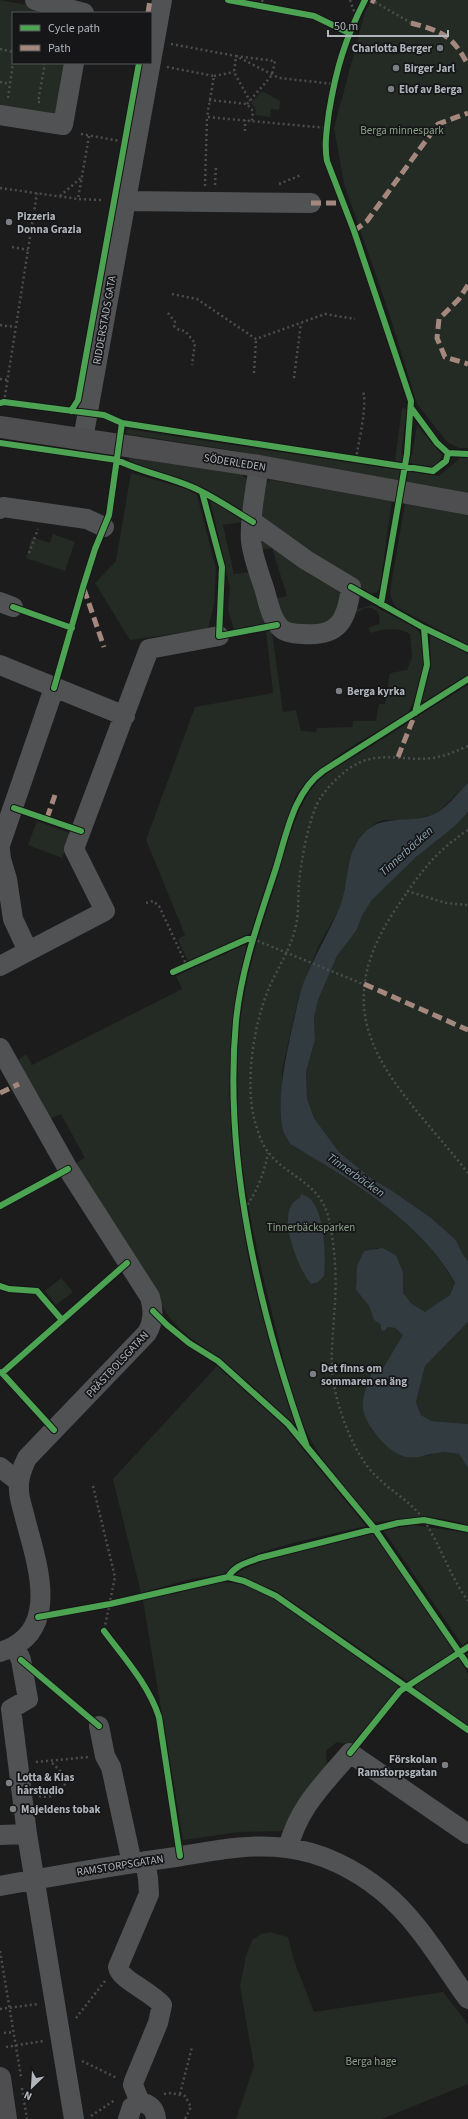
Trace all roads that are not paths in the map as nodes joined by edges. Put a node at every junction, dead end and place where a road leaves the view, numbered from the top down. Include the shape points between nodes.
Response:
1 (35, 0) edge
2 (162, 0) edge
3 (80, 12) edge
4 (152, 58) edge
5 (74, 64) edge
6 (151, 64) edge
7 (3, 115) edge
8 (126, 201) junction
9 (311, 203) dead end
10 (0, 427) edge
11 (83, 439) junction
12 (259, 466) junction
13 (468, 504) edge
14 (0, 508) edge
15 (252, 522) junction
16 (104, 527) dead end
17 (219, 636) dead end
18 (0, 665) edge
19 (54, 688) junction
20 (125, 716) junction
21 (0, 845) edge
22 (0, 850) edge
23 (28, 951) junction
24 (0, 966) edge
25 (0, 1048) edge
26 (0, 1467) edge
27 (19, 1482) junction
28 (7, 1649) edge
29 (99, 1726) dead end
30 (0, 1834) edge
31 (27, 1834) junction
32 (468, 1834) edge
33 (288, 1848) junction
34 (138, 1862) junction
35 (34, 1880) junction
36 (0, 1886) edge
37 (468, 1999) edge
38 (0, 2078) edge
39 (144, 2102) edge
40 (6, 2119) edge
41 (74, 2119) edge
42 (128, 2119) edge

1 - 3 street
2 - 4 street, RIDDERSTADS GATA
5 - 7 street via 63,125
6 - 8 street, RIDDERSTADS GATA
8 - 9 street
8 - 11 street, RIDDERSTADS GATA
10 - 11 main road, SÖDERLEDEN
11 - 12 main road, SÖDERLEDEN
12 - 13 main road, SÖDERLEDEN
12 - 15 street
14 - 16 street via 88,519
15 - 15 street via 251,541 255,561 277,625 294,634 311,635 327,633 336,628 343,620 351,587 306,560
17 - 20 street via 149,649
18 - 19 street
19 - 20 street
19 - 21 street
20 - 23 street via 74,849 105,912
22 - 23 street via 13,919
23 - 24 street
25 - 27 street, PRÄSTBOLSGATAN via 68,1169 150,1297 153,1311 151,1326 147,1333 27,1458
26 - 27 street
27 - 28 street, PRÄSTBOLSGATAN via 18,1492 42,1599 28,1635
28 - 31 street via 21,1660 28,1699 11,1709
29 - 34 street via 105,1756 111,1767
30 - 31 street
31 - 35 street
32 - 33 street via 350,1753 309,1801 294,1826
33 - 34 street, RAMSTORPSGATAN via 240,1846
33 - 37 street, RAMSTORPSGATAN via 333,1861 356,1872 382,1891 416,1929
34 - 35 street, RAMSTORPSGATAN
34 - 39 street via 148,1878 149,1894 118,1967 123,1977 156,1997 162,2005 138,2067
35 - 36 street, RAMSTORPSGATAN
35 - 41 street
38 - 40 main road
39 - 42 street via 132,2107

